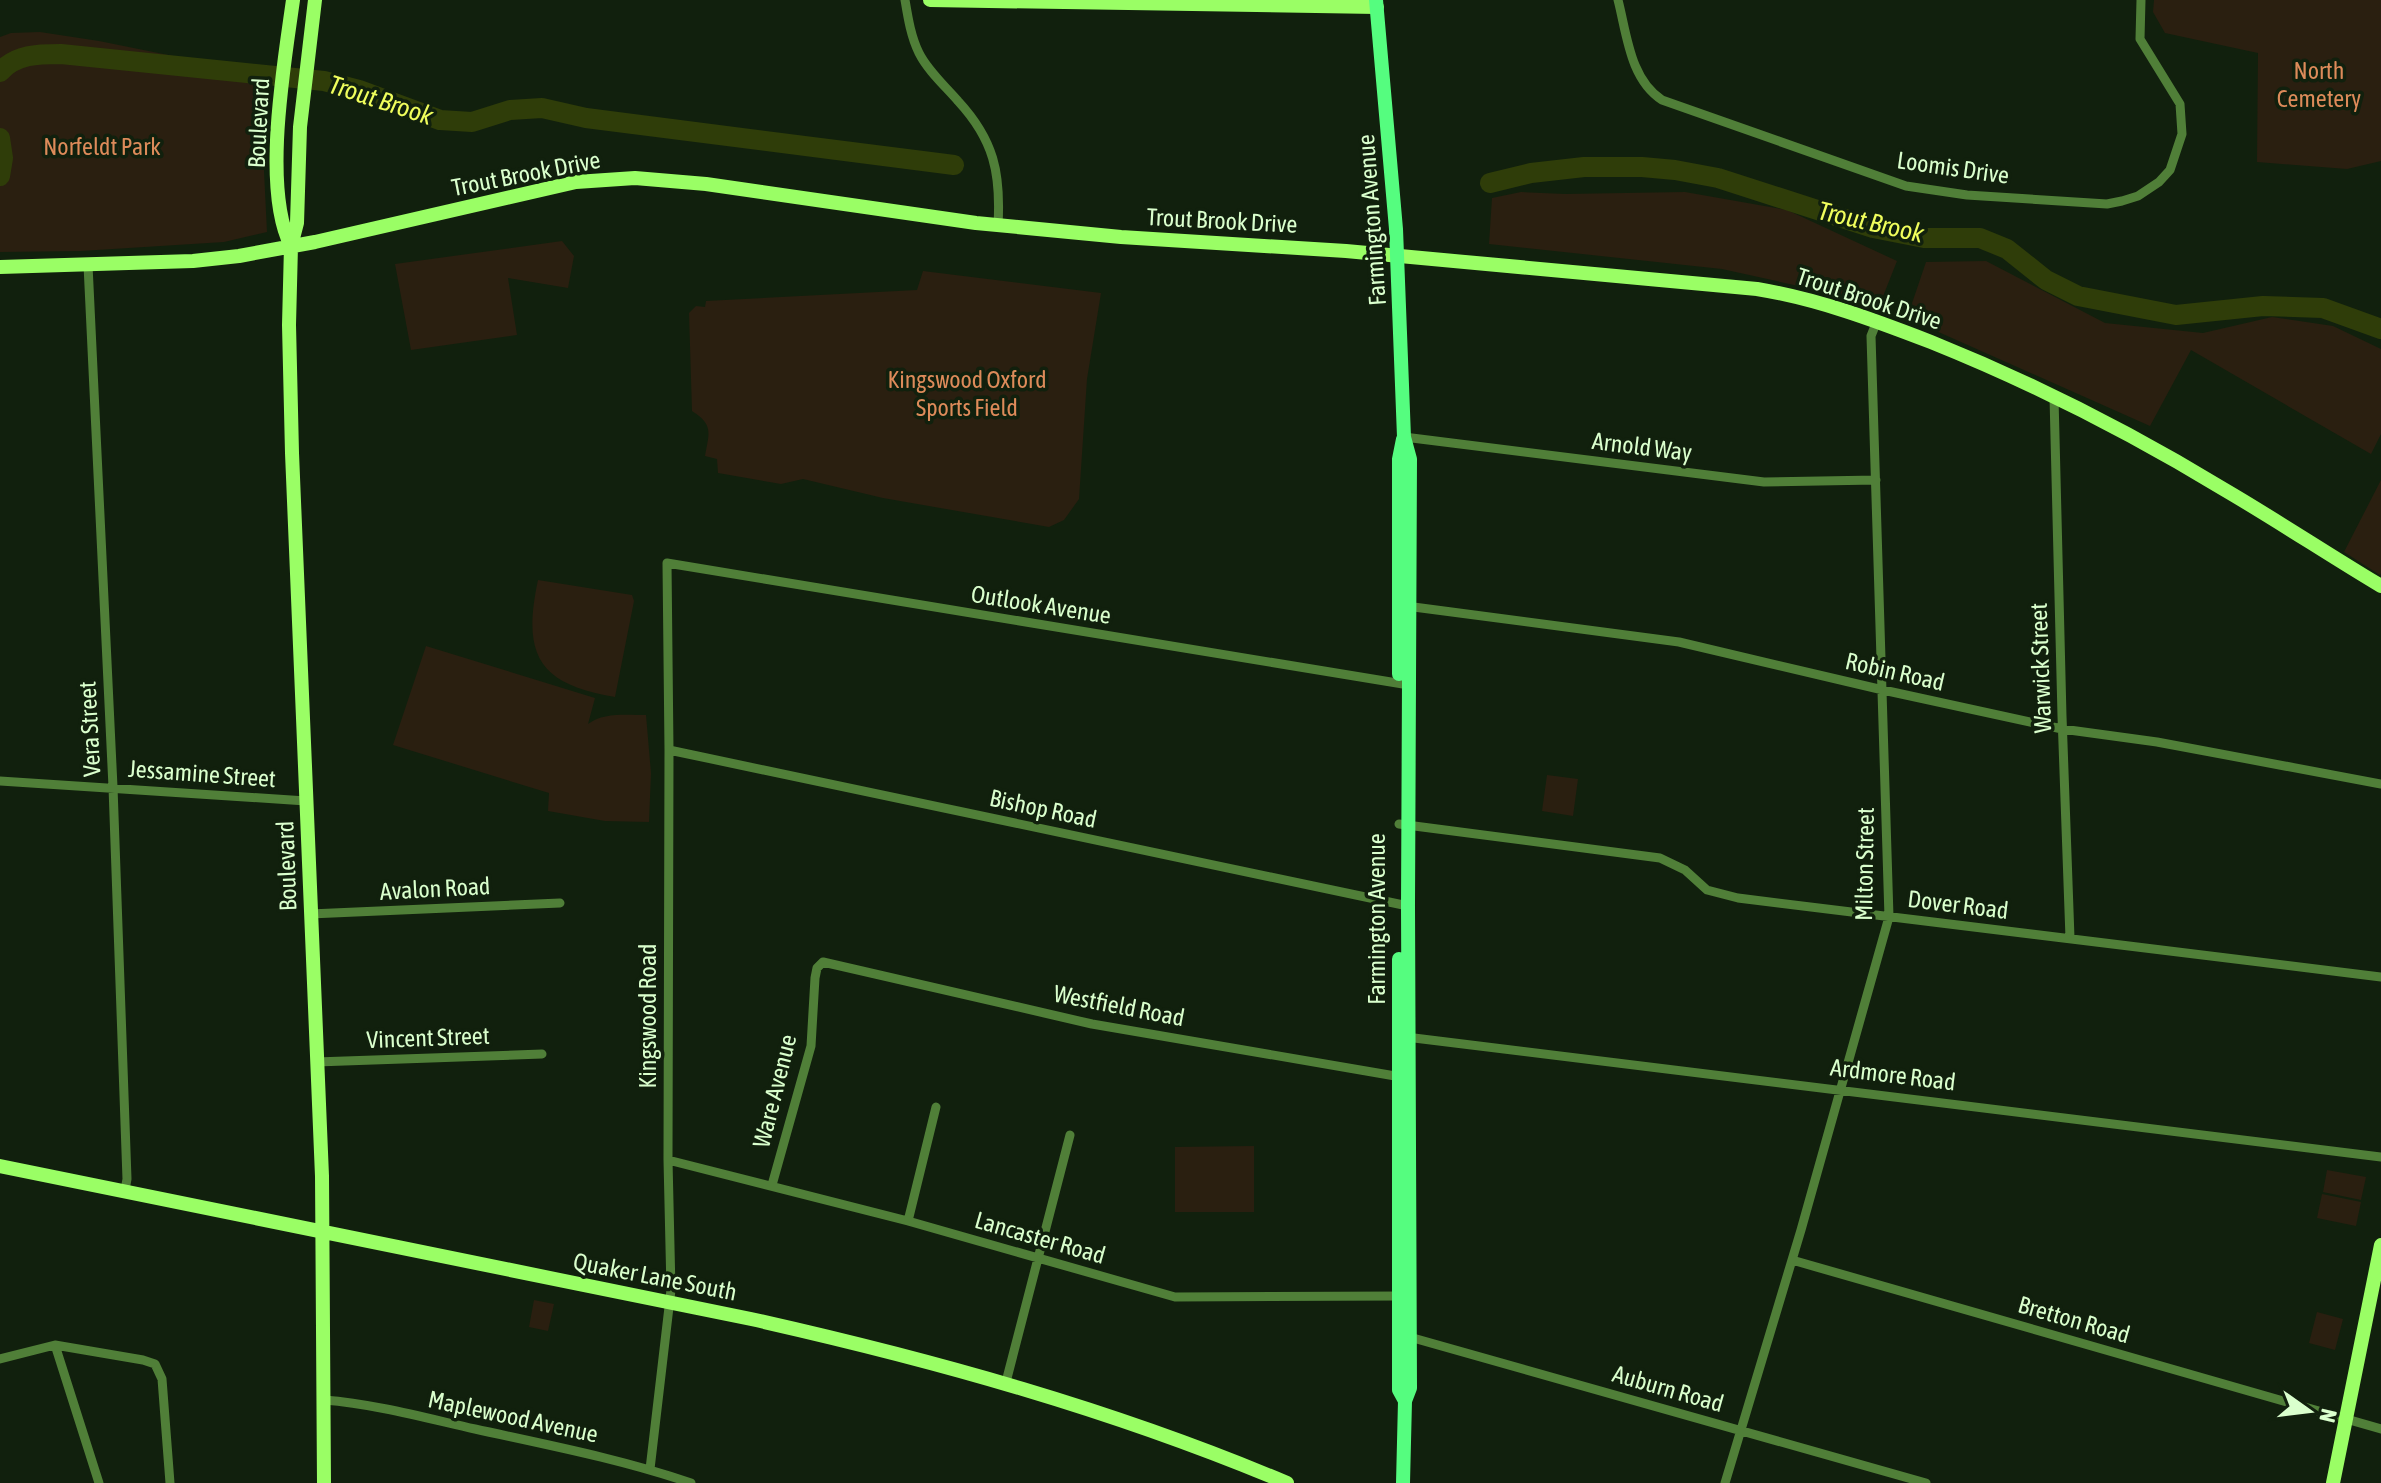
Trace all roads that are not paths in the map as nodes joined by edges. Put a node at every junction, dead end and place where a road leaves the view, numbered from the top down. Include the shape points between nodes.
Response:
1 (293, 0) edge
2 (315, 0) edge
3 (905, 0) edge
4 (930, 0) edge
5 (1618, 0) edge
6 (2141, 0) edge
7 (1097, 2) edge
8 (1183, 3) edge
9 (1376, 4) edge
10 (278, 125) junction
11 (300, 127) junction
12 (998, 225) junction
13 (291, 246) junction
14 (1398, 256) junction
15 (88, 265) junction
16 (0, 267) edge
17 (1877, 321) junction
18 (2054, 397) junction
19 (1404, 437) junction
20 (1876, 480) junction
21 (667, 563) joint
22 (2381, 586) edge
23 (1404, 606) junction
24 (1404, 685) junction
25 (1883, 690) junction
26 (2062, 729) junction
27 (669, 750) junction
28 (0, 781) edge
29 (2381, 784) edge
30 (113, 787) junction
31 (306, 801) junction
32 (1404, 824) junction
33 (560, 903) dead end
34 (1404, 905) junction
35 (310, 914) junction
36 (1889, 917) junction
37 (2070, 938) junction
38 (823, 962) joint
39 (2381, 977) edge
40 (1404, 1037) junction
41 (542, 1054) dead end
42 (316, 1062) junction
43 (1404, 1078) junction
44 (1839, 1089) junction
45 (936, 1107) dead end
46 (1070, 1135) dead end
47 (2381, 1157) edge
48 (668, 1160) junction
49 (0, 1166) edge
50 (772, 1185) junction
51 (125, 1190) junction
52 (908, 1221) junction
53 (324, 1232) junction
54 (2381, 1245) edge
55 (1037, 1257) junction
56 (1792, 1260) junction
57 (1404, 1296) junction
58 (670, 1303) junction
59 (1404, 1336) junction
60 (55, 1345) junction
61 (0, 1359) edge
62 (1006, 1382) junction
63 (324, 1400) junction
64 (2345, 1419) junction
65 (2381, 1429) edge
66 (1740, 1430) junction
67 (650, 1469) junction
68 (99, 1483) edge
69 (170, 1483) edge
70 (324, 1483) edge
71 (691, 1483) edge
72 (1287, 1483) edge
73 (1403, 1483) edge
74 (1725, 1483) edge
75 (1926, 1483) edge
76 (2333, 1483) edge

1 - 10 main road, Boulevard
2 - 11 main road, Boulevard
3 - 12 street via 920,56 969,113 991,150 999,181
4 - 7 main road
5 - 6 street, Loomis Drive via 1634,65 1662,100 1906,186 2107,204 2138,196 2159,182 2170,170 2182,134 2180,104 2140,39
7 - 8 main road
8 - 9 main road
9 - 14 main road, Farmington Avenue
10 - 11 main road
10 - 13 main road, Boulevard via 281,227
11 - 13 main road, Boulevard via 297,223
12 - 13 main road, Trout Brook Drive via 706,184 606,179
12 - 14 main road, Trout Brook Drive
13 - 15 main road, Trout Brook Drive via 193,261
13 - 31 main road, Boulevard via 290,404
14 - 17 main road, Trout Brook Drive via 1757,289
14 - 19 main road, Farmington Avenue
15 - 16 main road, Trout Brook Drive
15 - 30 street, Vera Street
17 - 18 main road, Trout Brook Drive
17 - 20 street, Milton Street via 1871,336
18 - 22 main road, Trout Brook Drive via 2226,490
18 - 26 street, Warwick Street
19 - 20 street, Arnold Way via 1764,482
19 - 23 main road, Farmington Avenue via 1410,459
20 - 25 street, Milton Street
21 - 24 street, Outlook Avenue
21 - 27 street, Kingswood Road
23 - 24 main road, Farmington Avenue
23 - 25 street, Robin Road via 1679,642
24 - 32 main road, Farmington Avenue
25 - 26 street, Robin Road
25 - 36 street, Milton Street
26 - 29 street, Robin Road
26 - 37 street, Warwick Street
27 - 34 street, Bishop Road
27 - 48 street, Kingswood Road
28 - 30 street, Jessamine Street
30 - 31 street, Jessamine Street
30 - 51 street, Vera Street
31 - 35 main road, Boulevard
32 - 34 main road, Farmington Avenue
32 - 36 street, Dover Road via 1660,858 1679,865 1716,894
33 - 35 street, Avalon Road
34 - 40 main road, Farmington Avenue
35 - 42 main road, Boulevard
36 - 37 street, Dover Road
36 - 44 street, Milton Street
37 - 39 street, Dover Road
38 - 43 street, Westfield Road via 1092,1024
38 - 50 street, Ware Avenue via 815,978 811,1046
40 - 43 main road, Farmington Avenue
40 - 44 street, Ardmore Road
41 - 42 street, Vincent Street
42 - 53 main road, Boulevard
43 - 57 main road, Farmington Avenue
44 - 47 street, Ardmore Road
44 - 56 street, Milton Street
45 - 52 street
46 - 55 street
48 - 50 street, Lancaster Road
48 - 58 street, Kingswood Road
49 - 51 main road, Quaker Lane South
50 - 52 street, Lancaster Road
51 - 53 main road, Quaker Lane South
52 - 55 street, Lancaster Road
53 - 58 main road, Quaker Lane South
53 - 63 main road, Boulevard
54 - 64 main road
55 - 57 street, Lancaster Road via 1175,1297
55 - 62 street
56 - 64 street, Bretton Road
56 - 66 street, Milton Street
57 - 59 main road, Farmington Avenue
58 - 62 main road, Quaker Lane South via 858,1343
58 - 67 street, Kingswood Road
59 - 66 street, Auburn Road
59 - 73 main road, Farmington Avenue via 1410,1388 1405,1401
60 - 61 street
60 - 68 street
60 - 69 street via 143,1360 159,1368
62 - 72 main road, Quaker Lane South via 1206,1449
63 - 67 street, Maplewood Avenue
63 - 70 main road, Boulevard
64 - 65 street, Bretton Road
64 - 76 main road
66 - 74 street, Milton Street
66 - 75 street, Auburn Road
67 - 71 street, Maplewood Avenue

